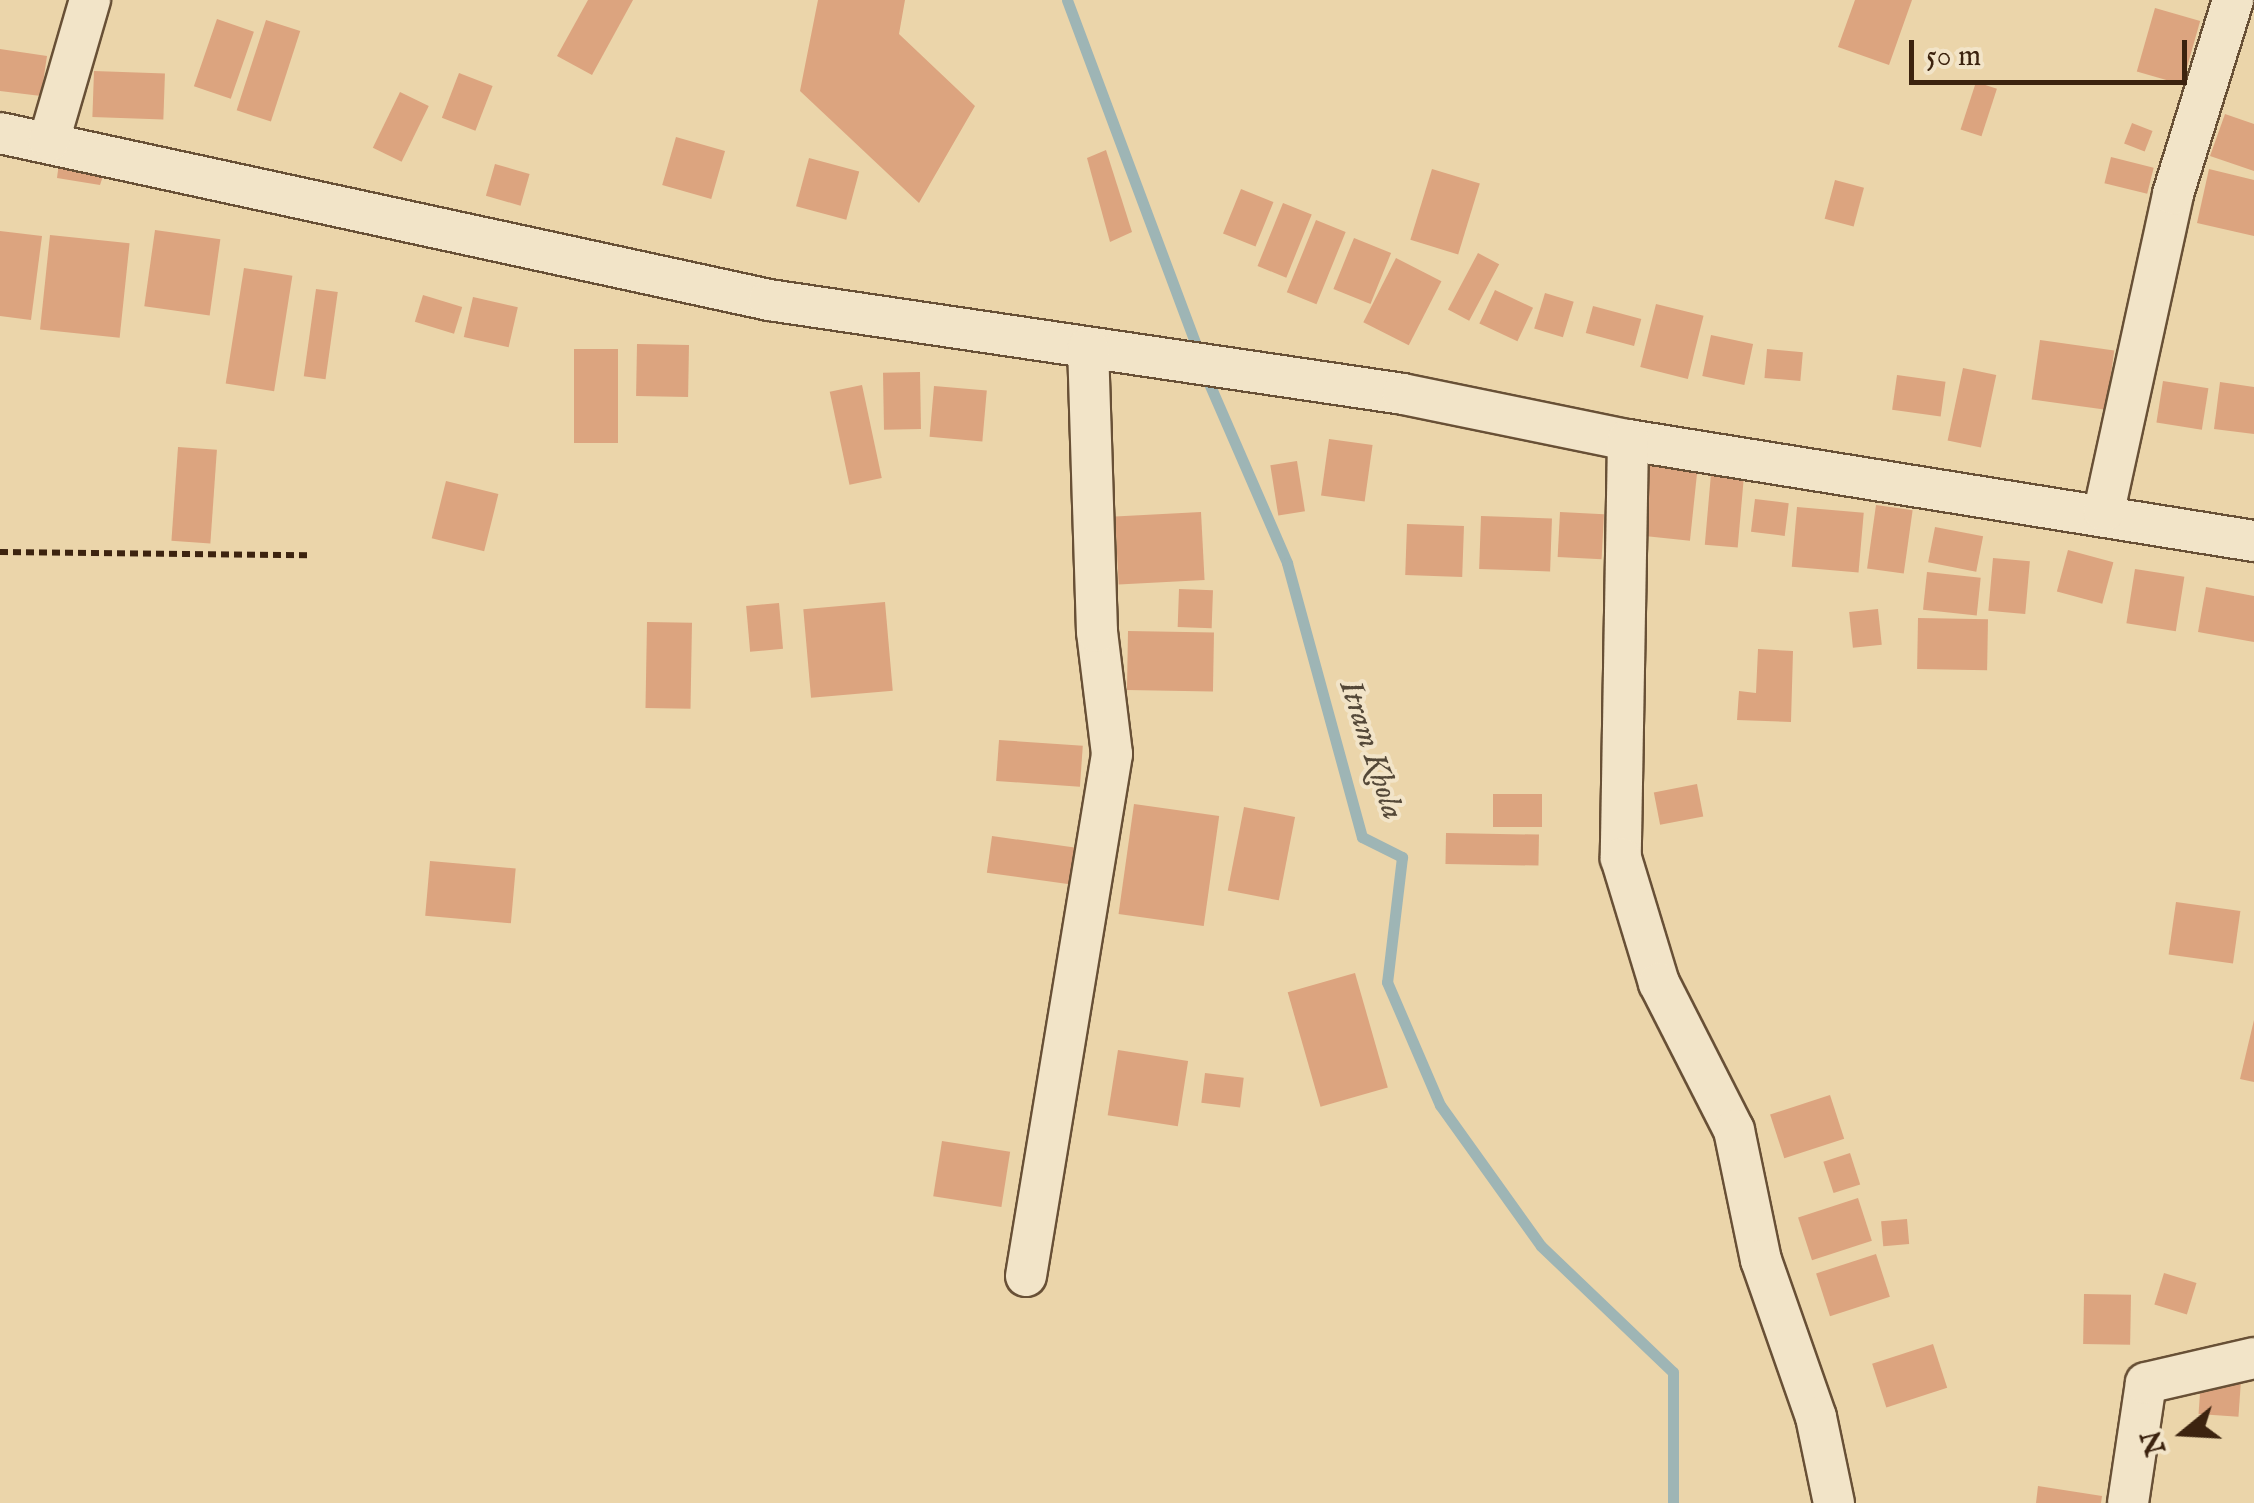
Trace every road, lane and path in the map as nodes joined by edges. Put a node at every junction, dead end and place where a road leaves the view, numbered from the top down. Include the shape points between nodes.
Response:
1 (90, 0) edge
2 (2233, 0) edge
3 (0, 133) edge
4 (49, 141) junction
5 (1088, 348) junction
6 (1628, 440) junction
7 (2104, 511) junction
8 (2254, 541) edge
9 (0, 552) edge
10 (312, 555) dead end
11 (1026, 1276) dead end
12 (2254, 1358) edge
13 (1834, 1503) edge
14 (2128, 1503) edge

1 - 4 street
2 - 7 street via 2174,194
3 - 4 street
4 - 5 street via 768,300
5 - 6 street via 1403,394
5 - 11 street via 1098,632 1112,754
6 - 7 street
6 - 13 street via 1621,858 1659,983 1734,1130 1762,1260
7 - 8 street
9 - 10 path
12 - 14 street via 2146,1383

